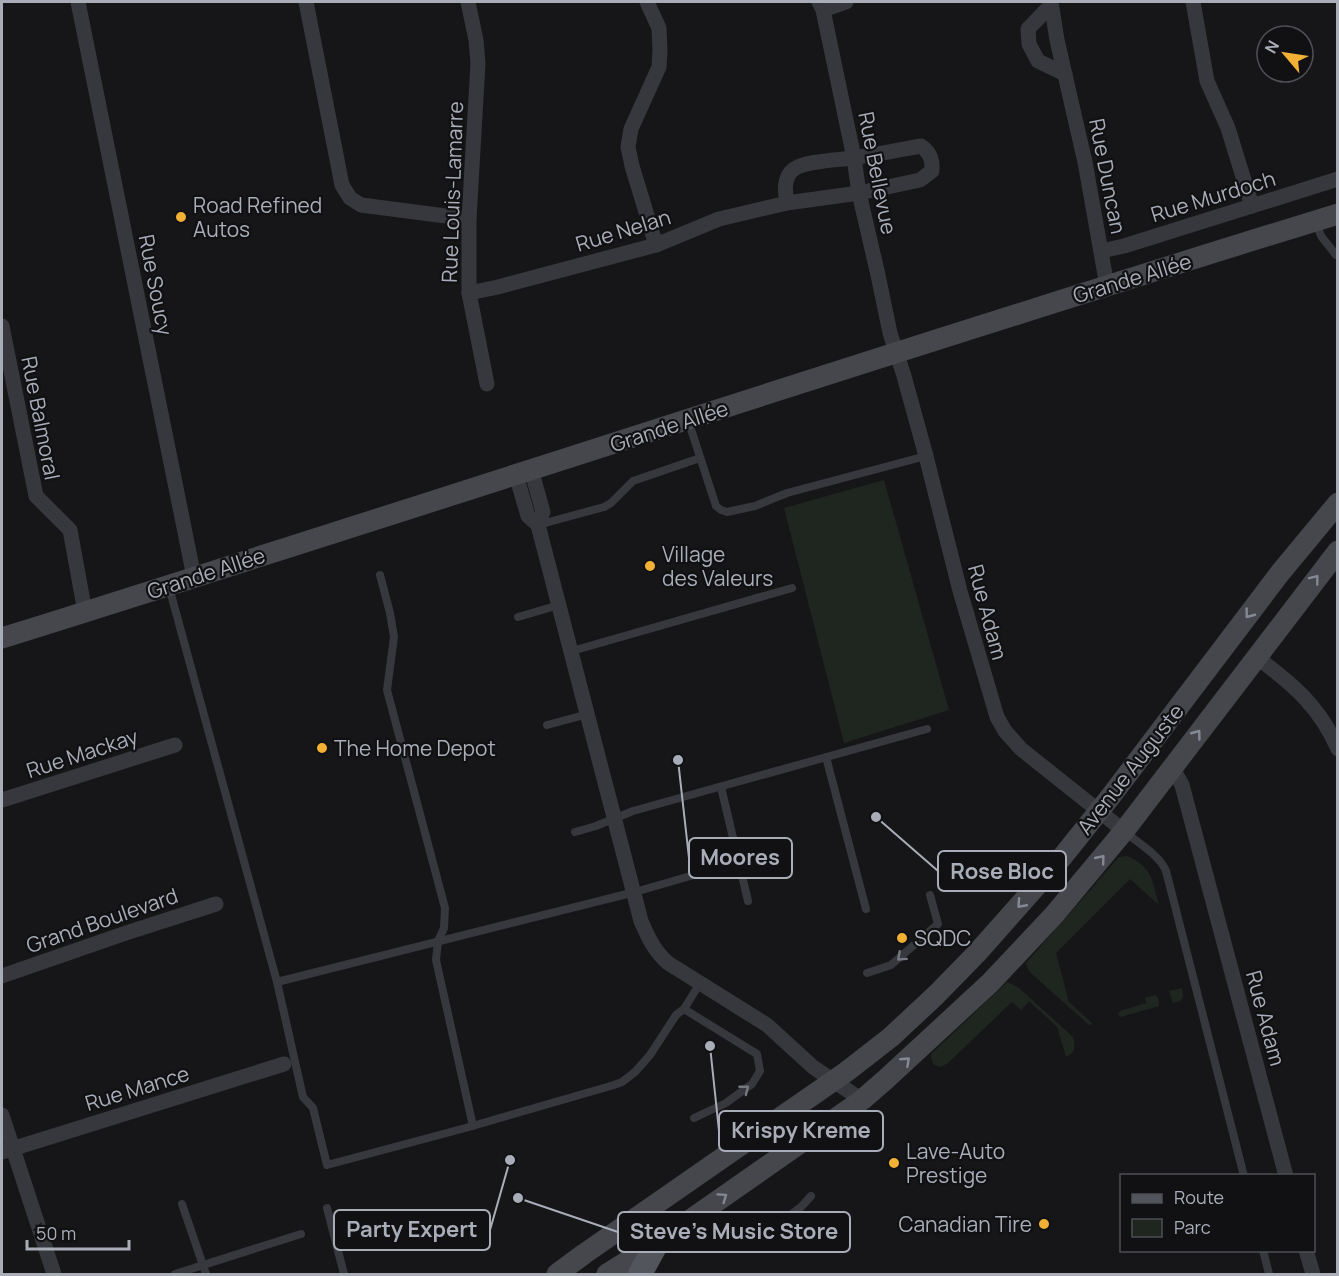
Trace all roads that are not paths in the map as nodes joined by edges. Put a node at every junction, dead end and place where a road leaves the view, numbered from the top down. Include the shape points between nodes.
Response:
1 (78, 2) edge
2 (306, 2) edge
3 (468, 2) edge
4 (647, 2) edge
5 (846, 2) edge
6 (1193, 2) edge
7 (1051, 3) edge
8 (821, 6) edge
9 (1065, 74) junction
10 (854, 158) junction
11 (1338, 179) edge
12 (859, 193) junction
13 (787, 203) junction
14 (1252, 206) junction
15 (1338, 214) edge
16 (469, 219) junction
17 (1316, 221) junction
18 (656, 245) junction
19 (1101, 251) junction
20 (1338, 255) edge
21 (1107, 286) junction
22 (469, 293) junction
23 (2, 326) edge
24 (896, 353) junction
25 (487, 384) dead end
26 (688, 420) junction
27 (926, 456) junction
28 (700, 458) junction
29 (524, 472) junction
30 (1338, 502) edge
31 (538, 525) junction
32 (1338, 551) edge
33 (380, 575) dead end
34 (194, 577) junction
35 (168, 585) junction
36 (792, 588) dead end
37 (559, 605) junction
38 (86, 612) junction
39 (518, 617) dead end
40 (2, 638) edge
41 (572, 651) junction
42 (1256, 657) junction
43 (588, 714) junction
44 (546, 725) dead end
45 (927, 729) dead end
46 (175, 745) dead end
47 (1338, 749) edge
48 (826, 757) junction
49 (1171, 769) junction
50 (721, 787) junction
51 (2, 800) edge
52 (1099, 811) junction
53 (615, 818) junction
54 (1124, 831) junction
55 (575, 832) dead end
56 (739, 862) junction
57 (635, 892) junction
58 (930, 895) dead end
59 (748, 901) dead end
60 (216, 904) dead end
61 (866, 909) dead end
62 (438, 941) junction
63 (867, 973) dead end
64 (2, 976) edge
65 (277, 982) junction
66 (700, 983) junction
67 (684, 1009) junction
68 (284, 1064) dead end
69 (833, 1081) junction
70 (862, 1100) junction
71 (2, 1115) edge
72 (694, 1118) dead end
73 (473, 1126) junction
74 (7, 1150) edge
75 (1243, 1174) edge
76 (1285, 1174) edge
77 (812, 1196) dead end
78 (182, 1204) dead end
79 (327, 1208) dead end
80 (771, 1230) dead end
81 (301, 1234) dead end
82 (657, 1243) junction
83 (1263, 1252) edge
84 (1306, 1252) edge
85 (203, 1266) junction
86 (54, 1275) edge
87 (175, 1275) edge
88 (206, 1275) edge
89 (344, 1275) edge
90 (557, 1275) edge
91 (607, 1275) edge
92 (640, 1275) edge
93 (1269, 1275) edge
94 (1313, 1275) edge

1 - 34 street, Rue Soucy
2 - 16 street via 342,185 350,198 376,208
3 - 16 street, Rue Louis-Lamarre via 478,63
4 - 18 street via 659,28 659,67 628,147
5 - 8 street
6 - 14 street via 1207,81 1228,128
7 - 9 street, Rue Duncan
7 - 9 street, Rue Duncan via 1028,29 1029,44 1038,61
8 - 10 street, Rue Bellevue
9 - 19 street, Rue Duncan
10 - 12 street, Rue Bellevue
10 - 12 street, Rue Nelan via 921,146 933,165 932,171 920,180
10 - 13 street, Rue Nelan via 795,167 786,181
11 - 14 street, Rue Murdoch
12 - 13 street, Rue Nelan
12 - 24 street, Rue Bellevue
13 - 18 street, Rue Nelan via 719,219
14 - 19 street, Rue Murdoch
15 - 17 main road, Grande Allée
16 - 22 street, Rue Louis-Lamarre
17 - 20 lane via 1322,236
17 - 21 main road, Grande Allée
18 - 22 street, Rue Nelan
19 - 21 street, Rue Duncan
21 - 24 main road, Grande Allée
22 - 25 street, Rue Louis-Lamarre
23 - 38 street, Rue Balmoral via 36,496 70,530
24 - 26 main road, Grande Allée
24 - 27 street, Rue Adam
26 - 28 lane
26 - 29 main road, Grande Allée
27 - 28 lane via 727,512 716,506
27 - 52 street, Rue Adam via 999,722 1021,749
28 - 31 lane via 633,481 604,507
29 - 31 street via 543,512
29 - 34 main road, Grande Allée
30 -> 52 main road, Avenue Auguste
31 - 37 street
42 -> 32 main road, Avenue Auguste
33 - 62 lane via 394,637 387,690 445,909 444,928
34 - 35 main road, Grande Allée
35 - 38 main road, Grande Allée
35 - 65 lane
36 - 41 lane
37 - 39 lane
37 - 41 street
38 - 40 main road, Grande Allée
41 - 43 street
42 - 47 street via 1307,700
49 -> 42 main road, Avenue Auguste
43 - 44 lane
43 - 53 street
45 - 48 lane
46 - 51 street, Rue Mackay
48 - 50 lane
48 - 61 lane
49 - 54 main road, Avenue Auguste
49 - 76 street, Rue Adam via 1182,785
50 - 53 lane
50 - 56 lane
52 - 54 street, Rue Adam
52 -> 69 main road, Avenue Auguste via 946,986 871,1054
53 - 55 lane
53 - 57 street
70 -> 54 main road, Avenue Auguste via 1009,963
54 - 75 lane via 1157,858 1166,871
56 - 57 lane
56 - 59 lane
57 - 62 lane
57 - 66 street via 645,930 657,952
58 -> 63 lane via 938,924 891,965
60 - 64 street, Grand Boulevard
62 - 65 lane
62 - 73 lane via 436,960
65 - 73 lane via 303,1096 313,1108 327,1166
66 - 67 lane
66 - 69 street via 767,1025
72 -> 67 lane via 726,1103 752,1084 760,1071 757,1054
67 - 73 lane via 650,1055 622,1082
68 - 74 street, Rue Mance
69 - 70 street
69 - 90 main road, Avenue Auguste
82 -> 70 main road, Avenue Auguste
71 - 74 street
74 - 86 street
77 - 80 lane
78 - 85 lane
79 - 89 lane
81 - 85 lane
82 - 91 main road, Avenue Auguste
82 - 92 main road
83 - 93 lane
84 - 94 street
85 - 87 lane
85 - 88 lane

